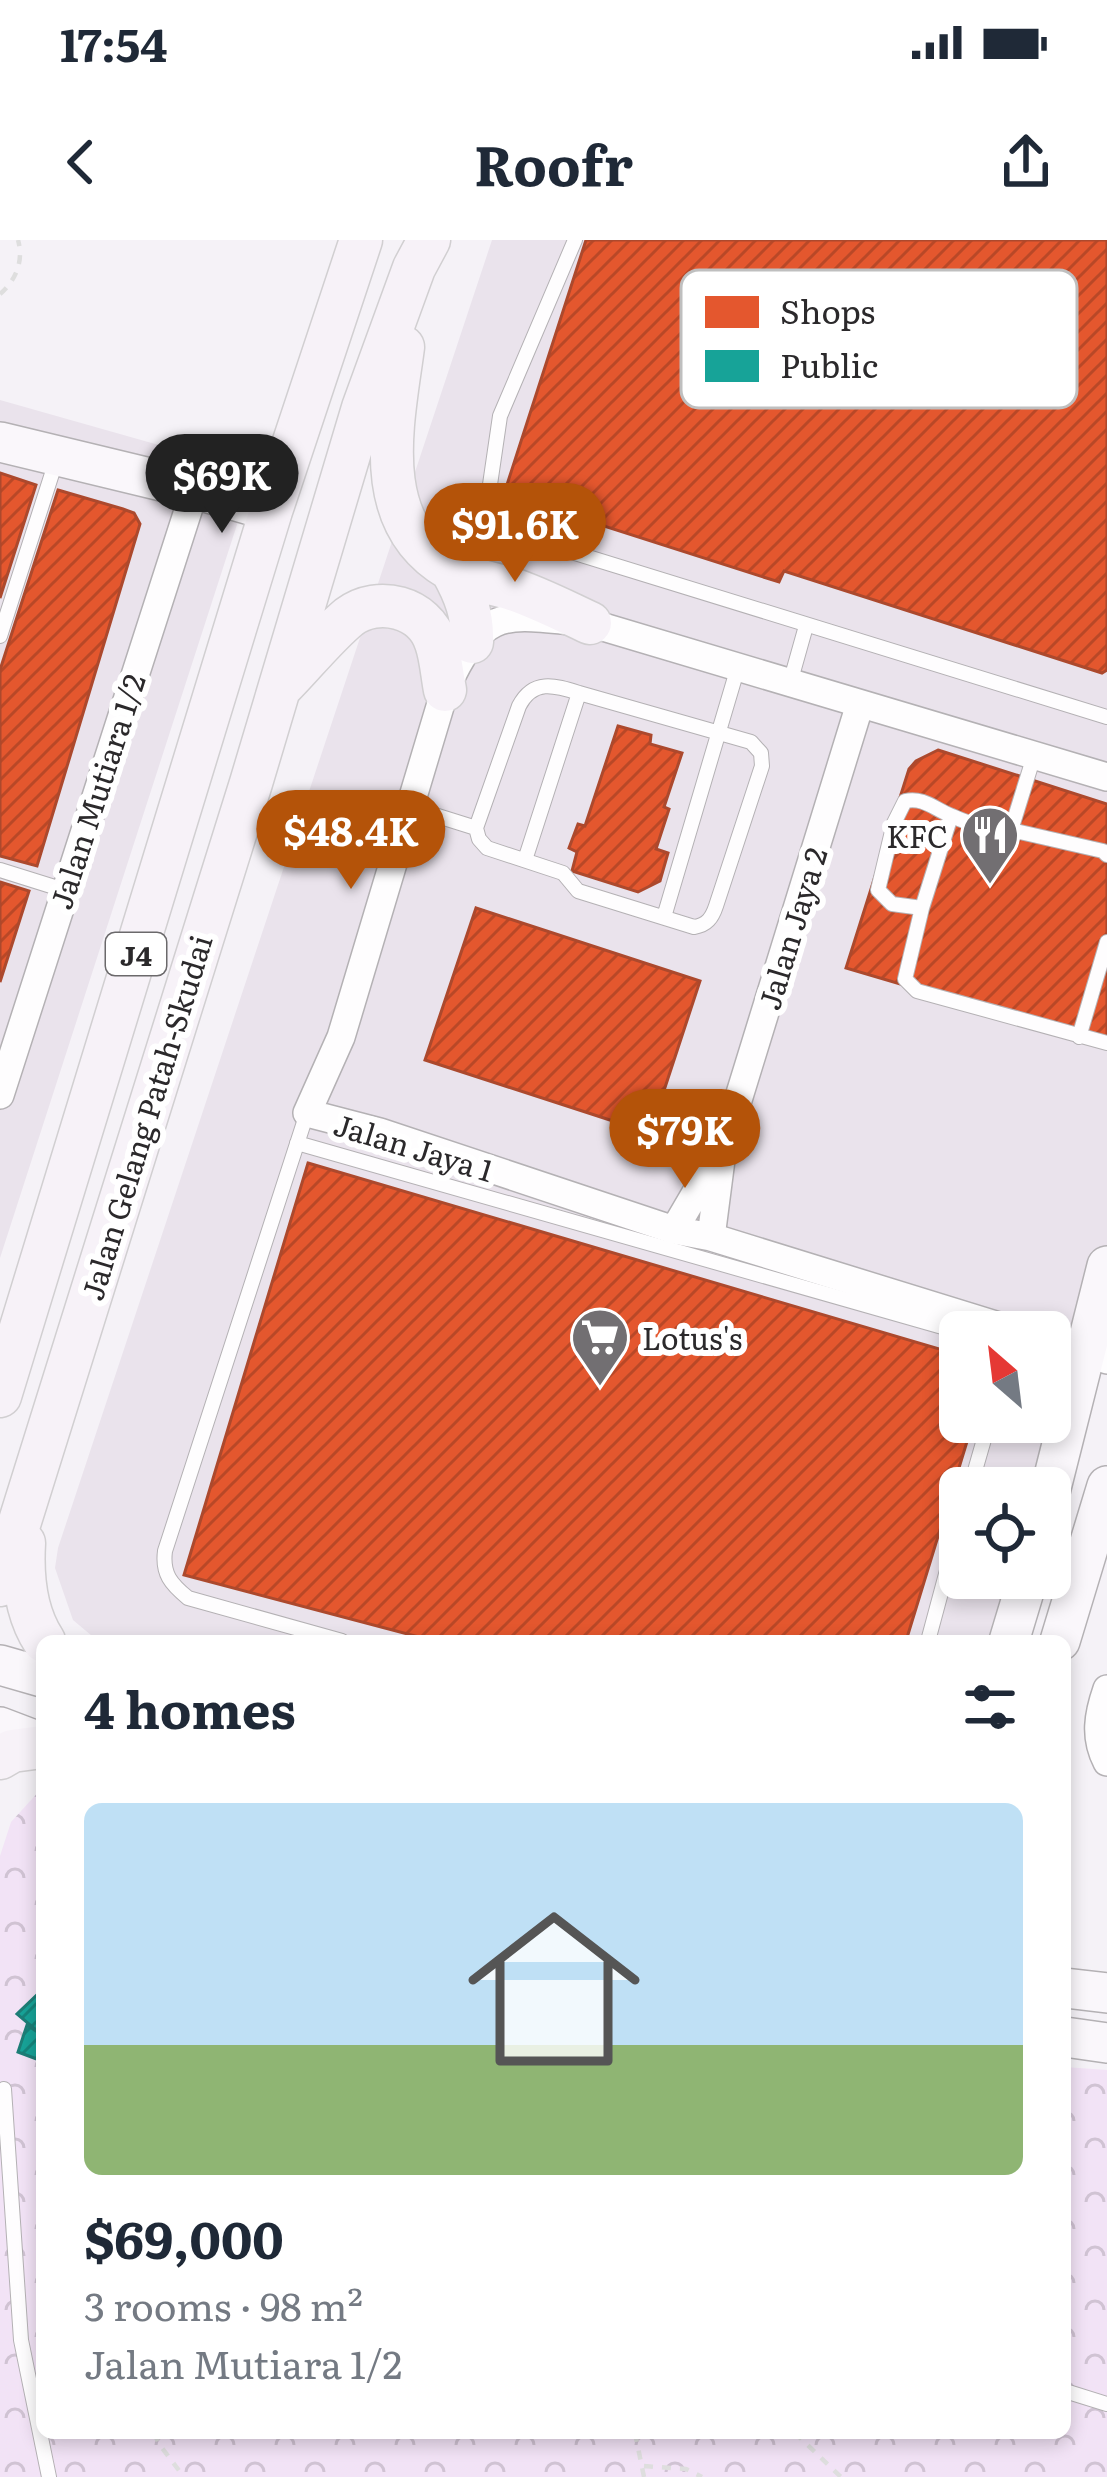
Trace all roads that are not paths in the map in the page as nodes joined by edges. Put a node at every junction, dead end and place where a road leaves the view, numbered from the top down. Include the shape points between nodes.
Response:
1 (361, 240) edge
2 (574, 240) edge
3 (422, 254) edge
4 (0, 442) edge
5 (57, 457) junction
6 (195, 489) junction
7 (271, 511) junction
8 (452, 571) junction
9 (590, 623) junction
10 (806, 626) junction
11 (0, 636) edge
12 (472, 642) junction
13 (738, 667) junction
14 (790, 682) junction
15 (445, 690) junction
16 (276, 692) junction
17 (579, 692) junction
18 (860, 704) junction
19 (1107, 717) edge
20 (720, 733) junction
21 (1034, 756) junction
22 (1107, 777) edge
23 (409, 807) junction
24 (951, 816) junction
25 (476, 828) junction
26 (1011, 830) junction
27 (1107, 855) edge
28 (525, 860) junction
29 (0, 871) edge
30 (64, 890) junction
31 (922, 908) junction
32 (664, 917) junction
33 (1107, 942) edge
34 (1079, 1037) junction
35 (1107, 1043) edge
36 (0, 1094) edge
37 (307, 1113) junction
38 (297, 1143) junction
39 (722, 1152) junction
40 (672, 1239) junction
41 (708, 1248) junction
42 (1107, 1266) edge
43 (940, 1311) edge
44 (939, 1325) edge
45 (1080, 1352) edge
46 (0, 1396) edge
47 (1055, 1467) edge
48 (1107, 1486) edge
49 (27, 1493) junction
50 (0, 1585) edge
51 (947, 1599) edge
52 (1022, 1599) edge
53 (41, 1635) edge
54 (321, 1635) edge
55 (931, 1635) edge
56 (1011, 1635) edge
57 (1062, 1635) edge
58 (0, 1665) edge
59 (36, 1675) edge
60 (1107, 1689) edge
61 (0, 1727) edge
62 (36, 1742) edge
63 (36, 1746) edge
64 (1102, 1754) edge
65 (0, 1758) edge
66 (1071, 1989) edge
67 (1107, 1994) edge
68 (1071, 2038) edge
69 (1107, 2043) edge
70 (4, 2090) dead end
71 (1071, 2393) edge
72 (1107, 2404) edge
73 (36, 2413) edge
74 (41, 2439) edge
75 (49, 2477) edge

1 - 7 main road, Jalan Gelang Patah-Skudai / J4
2 - 10 lane via 500,416 487,505 496,524
3 - 8 main road via 390,442 393,490 409,527
3 - 16 main road, Jalan Gelang Patah-Skudai / J4 via 363,407
4 - 5 main road
5 - 6 main road
5 - 11 lane
6 - 7 main road
6 - 30 street, Jalan Mutiara 1/2
7 - 46 main road, Jalan Gelang Patah-Skudai / J4
8 - 9 main road
8 - 12 main road via 464,590
9 - 12 street via 511,616
9 - 13 street
10 - 14 lane
10 - 19 lane
12 - 15 street, Jalan Jaya 1
13 - 14 street
13 - 20 lane
14 - 18 street
15 - 16 main road via 429,628 416,615 378,605 350,616
15 - 23 street, Jalan Jaya 1
16 - 49 main road, Jalan Gelang Patah-Skudai / J4
17 - 20 lane
17 - 25 lane via 544,685 525,695
17 - 28 lane
18 - 21 street
18 - 39 street, Jalan Jaya 2
20 - 32 lane
20 - 32 lane via 751,742 762,766 712,918 694,927
21 - 22 street
21 - 26 lane
23 - 25 lane
23 - 37 street, Jalan Jaya 1 via 341,1037
24 - 26 lane
24 - 31 lane
24 - 31 lane via 918,798 905,801 894,824 878,890 892,904
25 - 28 lane via 487,848
26 - 27 lane
28 - 32 lane via 563,873 578,891
29 - 30 lane
30 - 36 street, Jalan Mutiara 1/2
31 - 34 lane via 905,979 917,991
33 - 34 lane
34 - 35 lane
37 - 38 lane
37 - 40 street, Jalan Jaya 1
38 - 40 lane
38 - 54 lane via 163,1564 188,1598
39 - 40 street, Jalan Jaya 2
39 - 41 street, Jalan Jaya 2
40 - 41 street, Jalan Jaya 1
41 - 43 street, Jalan Jaya 1
41 - 44 lane
42 - 45 main road
45 - 47 main road
48 - 57 main road
49 - 50 main road, Jalan Gelang Patah-Skudai / J4
49 - 53 main road via 24,1581
51 - 55 lane
52 - 56 main road
58 - 59 main road
60 - 64 street via 1099,1714
61 - 62 main road
63 - 65 main road
66 - 67 main road
68 - 69 main road
70 - 73 lane via 21,2339
71 - 72 lane
74 - 75 lane

